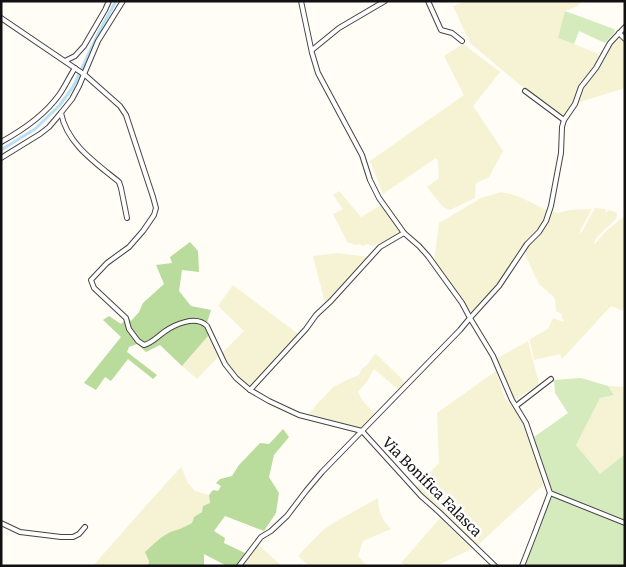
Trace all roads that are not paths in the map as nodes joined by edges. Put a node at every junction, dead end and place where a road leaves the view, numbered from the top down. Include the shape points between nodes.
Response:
1 (109, 1) edge
2 (123, 1) edge
3 (300, 1) edge
4 (385, 1) edge
5 (428, 1) edge
6 (1, 18) edge
7 (625, 27) edge
8 (619, 33) junction
9 (625, 39) edge
10 (462, 41) dead end
11 (312, 50) junction
12 (65, 61) junction
13 (75, 69) junction
14 (83, 74) junction
15 (525, 91) dead end
16 (60, 113) junction
17 (564, 120) junction
18 (1, 142) edge
19 (1, 158) edge
20 (127, 218) dead end
21 (404, 233) junction
22 (470, 318) junction
23 (551, 379) dead end
24 (250, 390) junction
25 (516, 406) junction
26 (362, 431) junction
27 (550, 493) junction
28 (1, 523) edge
29 (625, 523) edge
30 (86, 527) dead end
31 (239, 566) edge
32 (495, 566) edge
33 (522, 566) edge

1 - 12 street via 84,46
2 - 14 street via 98,41
3 - 11 street
4 - 11 street via 339,28
5 - 10 street via 441,30
6 - 12 street
7 - 8 street
8 - 9 street
8 - 17 street via 581,87
11 - 21 street via 318,73 351,133 379,198
12 - 13 street
13 - 14 street
13 - 18 street via 47,110
14 - 16 street via 72,99
14 - 24 street via 126,115 156,208 143,231 96,274 91,284 126,318 129,329 144,345 176,325 203,322 225,364
15 - 17 street
16 - 19 street via 40,134
16 - 20 street via 64,126 79,148 119,182
17 - 22 street via 550,212 499,286
21 - 22 street via 428,256
21 - 24 street via 380,247
22 - 25 street via 493,356
22 - 26 street
23 - 25 street
24 - 26 street via 299,415
25 - 27 street via 526,423
26 - 31 street via 322,472 287,516 261,537
26 - 32 street, Via Bonifica Falasca via 421,496
27 - 29 street
27 - 33 street
28 - 30 street via 20,532 61,537 73,537

